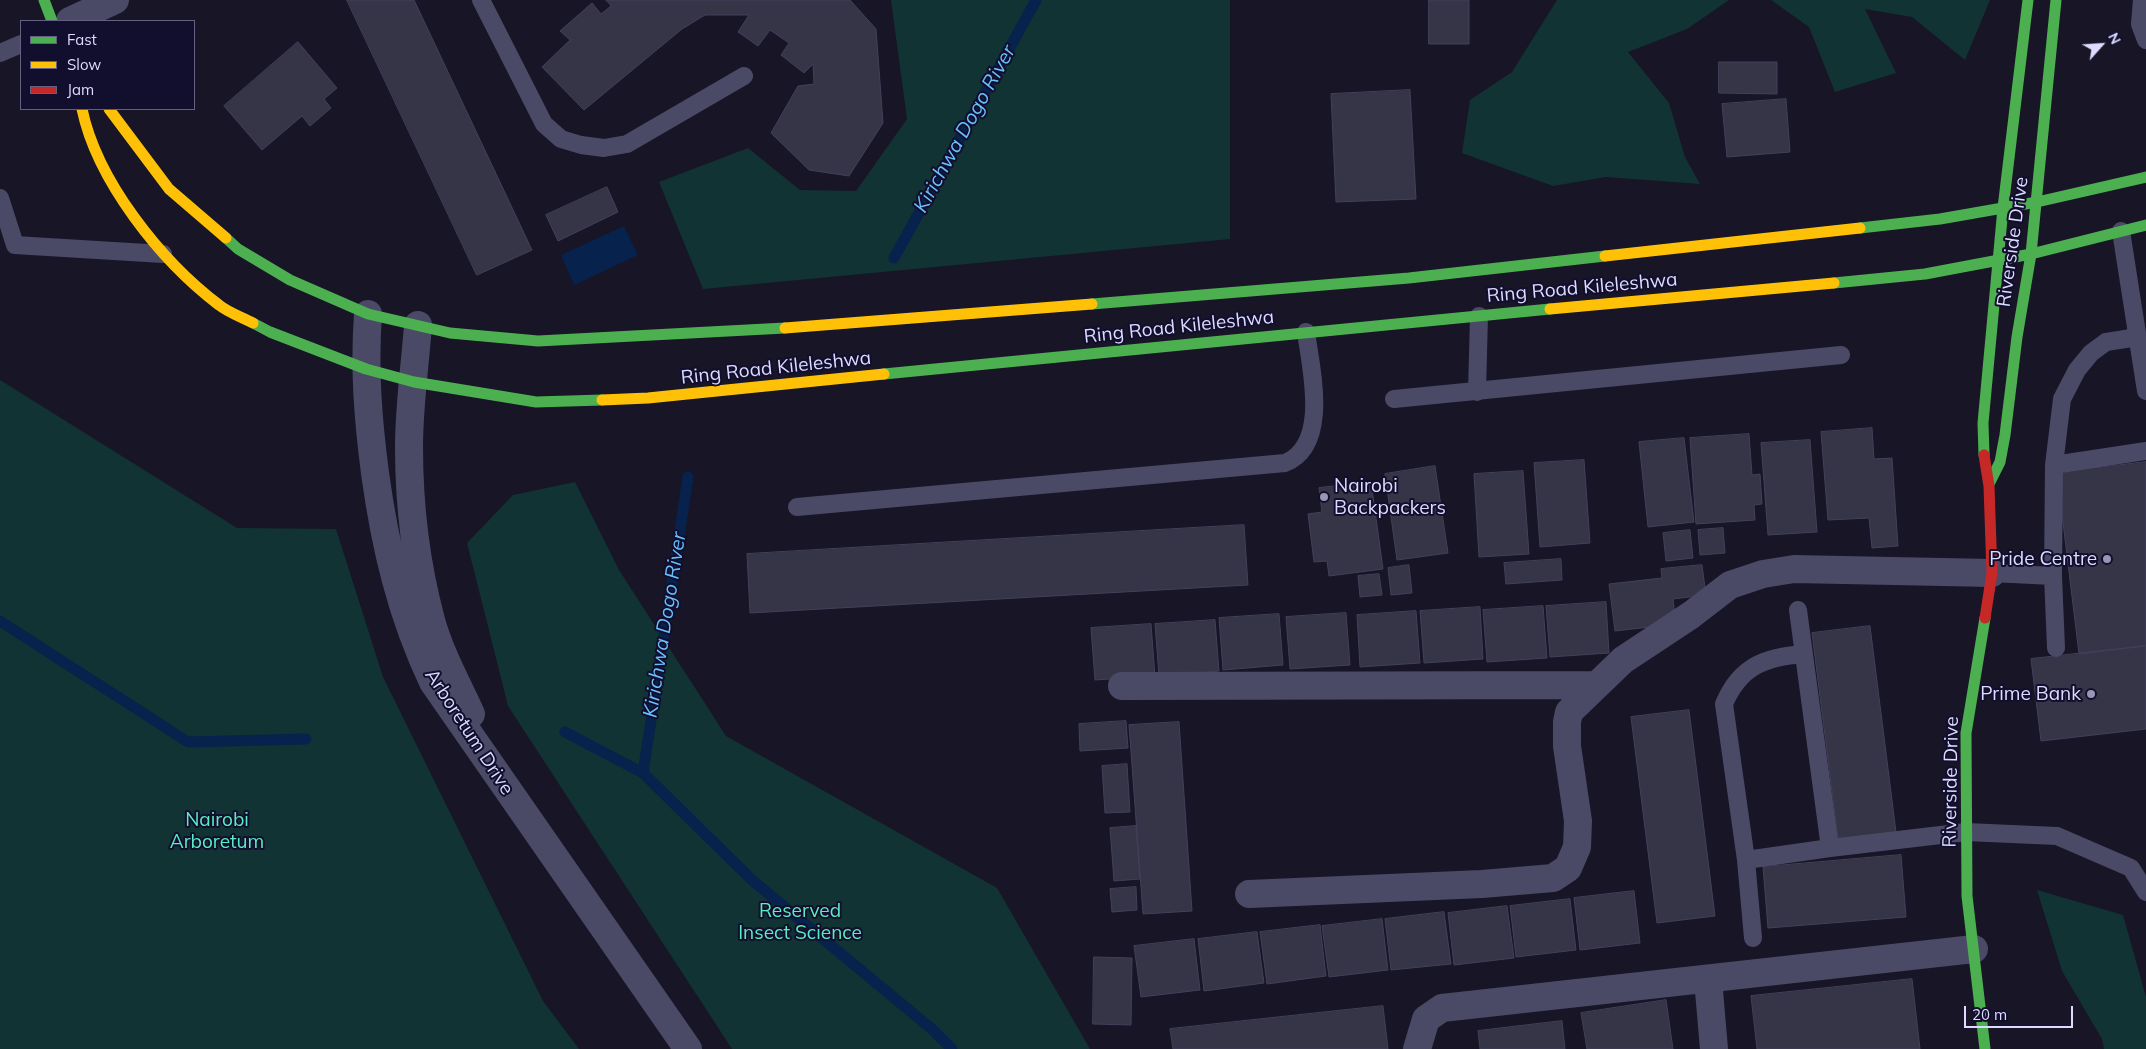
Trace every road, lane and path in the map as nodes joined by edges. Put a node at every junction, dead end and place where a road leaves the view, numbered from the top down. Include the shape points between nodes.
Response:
1 (44, 0) edge
2 (115, 0) edge
3 (481, 0) edge
4 (2028, 0) edge
5 (2056, 0) edge
6 (2142, 0) edge
7 (52, 20) edge
8 (72, 20) edge
9 (2146, 40) edge
10 (20, 44) edge
11 (0, 54) edge
12 (744, 76) dead end
13 (82, 110) edge
14 (109, 110) edge
15 (2146, 177) edge
16 (0, 198) edge
17 (2037, 202) junction
18 (2003, 208) junction
19 (2146, 225) edge
20 (2121, 231) junction
21 (163, 254) junction
22 (2031, 254) junction
23 (1997, 260) junction
24 (368, 314) junction
25 (1479, 316) junction
26 (418, 325) junction
27 (1306, 332) junction
28 (2138, 337) junction
29 (1841, 355) dead end
30 (366, 369) junction
31 (414, 382) junction
32 (2146, 391) edge
33 (1477, 392) junction
34 (1394, 399) dead end
35 (2146, 451) edge
36 (2054, 466) junction
37 (1989, 486) junction
38 (798, 507) dead end
39 (1992, 573) junction
40 (2053, 576) junction
41 (1798, 610) dead end
42 (2056, 648) dead end
43 (1804, 654) junction
44 (1595, 685) junction
45 (1122, 686) dead end
46 (504, 786) junction
47 (1966, 832) junction
48 (1830, 848) junction
49 (1746, 860) junction
50 (2146, 892) edge
51 (1249, 894) dead end
52 (1753, 938) dead end
53 (1974, 949) junction
54 (1708, 979) junction
55 (688, 1049) edge
56 (1417, 1049) edge
57 (1714, 1049) edge
58 (1985, 1049) edge

1 - 7 main road
2 - 8 street
3 - 12 lane via 544,124 561,139 581,145 604,148 626,144
4 - 18 main road, Riverside Drive
5 - 17 main road, Riverside Drive
6 - 9 lane via 2140,24
10 - 11 lane
13 - 21 main road, Ring Road Kileleshwa via 87,133 125,206
14 - 24 main road, Ring Road Kileleshwa via 169,189 238,249 290,280
15 - 17 main road, Ring Road Kileleshwa
16 - 21 lane via 15,245
17 - 18 main road, Ring Road Kileleshwa
17 - 22 main road, Riverside Drive
18 - 23 main road, Riverside Drive
18 - 26 main road, Ring Road Kileleshwa via 1940,219 1409,278 753,331 538,342 450,333
19 - 20 main road, Ring Road Kileleshwa
20 - 22 main road, Ring Road Kileleshwa
20 - 28 lane
21 - 30 main road, Ring Road Kileleshwa via 220,306 270,332
22 - 23 main road, Ring Road Kileleshwa
22 - 37 main road, Riverside Drive via 2000,462
23 - 25 main road, Ring Road Kileleshwa via 1925,274
23 - 37 main road, Riverside Drive via 1983,423 1984,462
24 - 26 main road, Ring Road Kileleshwa
24 - 30 street, Arboretum Drive
25 - 27 main road, Ring Road Kileleshwa
25 - 33 lane
26 - 31 street
27 - 31 main road, Ring Road Kileleshwa via 648,398 536,402
27 - 38 lane via 1315,407 1313,423 1299,455 1285,463
28 - 32 lane
28 - 36 lane via 2106,342 2091,353 2078,370 2062,399
29 - 33 lane
30 - 31 main road, Ring Road Kileleshwa
30 - 46 street, Arboretum Drive via 367,409 382,523 395,580 416,645 432,682
31 - 46 street via 409,448 414,528 429,612 447,663
33 - 34 lane
35 - 36 lane
36 - 40 lane
37 - 39 main road, Riverside Drive
39 - 40 lane
39 - 44 street via 1794,569 1762,574 1730,585 1623,660
39 - 47 main road, Riverside Drive via 1966,733
40 - 42 lane
41 - 43 lane
43 - 48 lane
43 - 49 lane via 1780,656 1754,665 1729,691 1724,704
44 - 45 street
44 - 51 street via 1569,712 1566,722 1578,821 1577,848 1568,868 1553,878
46 - 55 street, Arboretum Drive
47 - 48 lane
47 - 50 lane via 2056,836 2131,868
47 - 53 main road, Riverside Drive via 1967,896
48 - 49 lane
49 - 52 lane
53 - 54 street
53 - 58 main road, Riverside Drive
54 - 56 street via 1442,1008 1426,1019
54 - 57 street

